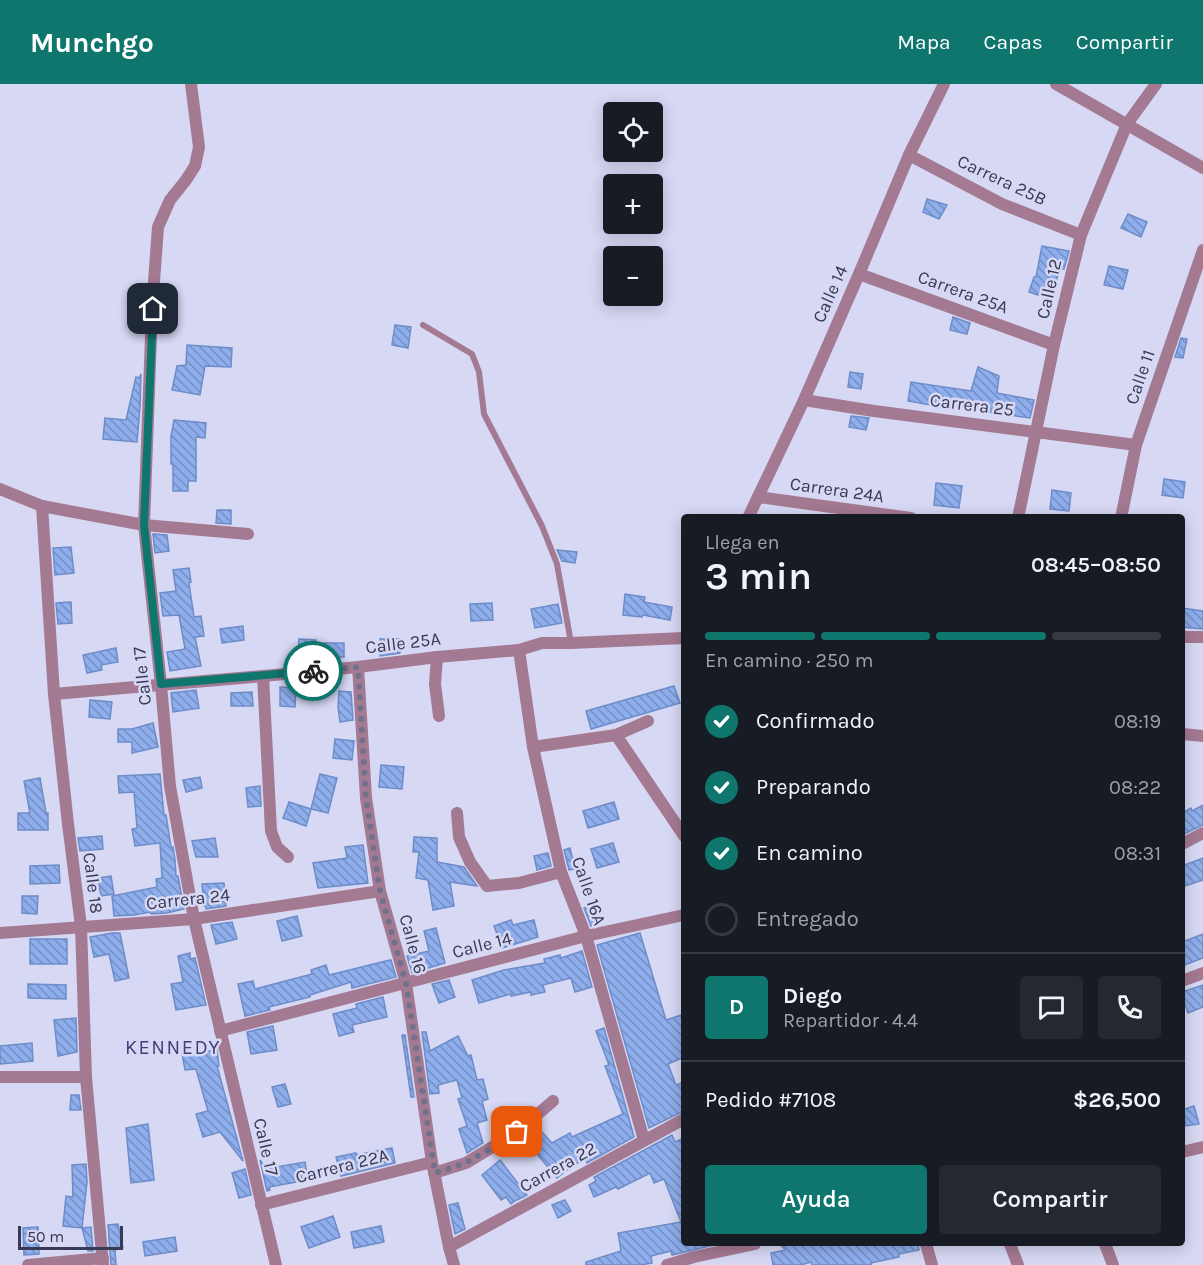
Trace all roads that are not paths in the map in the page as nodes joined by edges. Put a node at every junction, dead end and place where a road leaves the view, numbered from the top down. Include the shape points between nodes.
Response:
1 (191, 84) edge
2 (944, 84) edge
3 (1156, 84) edge
4 (1060, 85) edge
5 (1127, 124) junction
6 (909, 155) junction
7 (1203, 168) edge
8 (1081, 235) junction
9 (1203, 250) edge
10 (859, 274) junction
11 (423, 325) dead end
12 (1054, 345) junction
13 (804, 400) junction
14 (1036, 431) junction
15 (1136, 445) junction
16 (0, 489) edge
17 (758, 497) junction
18 (42, 506) junction
19 (750, 514) edge
20 (882, 514) edge
21 (1019, 514) edge
22 (1122, 514) edge
23 (144, 525) junction
24 (248, 534) dead end
25 (1185, 637) edge
26 (1203, 637) edge
27 (681, 638) edge
28 (571, 643) junction
29 (519, 650) junction
30 (437, 657) junction
31 (358, 667) junction
32 (263, 676) junction
33 (161, 684) junction
34 (54, 694) junction
35 (439, 716) dead end
36 (648, 721) dead end
37 (1185, 734) edge
38 (616, 735) junction
39 (1203, 736) edge
40 (533, 747) junction
41 (457, 813) dead end
42 (681, 832) edge
43 (1203, 833) edge
44 (1185, 842) edge
45 (288, 856) dead end
46 (561, 872) junction
47 (380, 891) junction
48 (681, 916) edge
49 (194, 919) junction
50 (81, 927) junction
51 (0, 933) edge
52 (586, 936) junction
53 (1203, 973) edge
54 (1185, 980) edge
55 (406, 983) junction
56 (220, 1031) junction
57 (0, 1077) edge
58 (86, 1077) junction
59 (553, 1101) dead end
60 (681, 1121) edge
61 (644, 1140) junction
62 (1203, 1147) edge
63 (1185, 1151) edge
64 (433, 1167) junction
65 (261, 1205) junction
66 (746, 1246) edge
67 (927, 1246) edge
68 (1011, 1246) edge
69 (1106, 1246) edge
70 (449, 1247) junction
71 (103, 1261) edge
72 (28, 1265) edge
73 (276, 1265) edge
74 (454, 1265) edge
75 (667, 1265) edge
76 (932, 1265) edge
77 (1018, 1265) edge
78 (1113, 1265) edge

1 - 23 street, Calle 17 via 199,147 195,166 170,200 158,227
2 - 6 street, Calle 14
3 - 5 street, Calle 12
4 - 5 street
5 - 7 street
5 - 8 street, Calle 12
6 - 8 street, Carrera 25B via 1002,204
6 - 10 street, Calle 14
8 - 12 street, Calle 12
9 - 15 street, Calle 11
10 - 12 street, Carrera 25A
10 - 13 street, Calle 14
11 - 28 lane via 472,354 479,372 484,414 542,526 557,564
12 - 14 street, Calle 12
13 - 14 street, Carrera 25
13 - 17 street, Calle 14
14 - 15 street, Carrera 25
14 - 21 street, Calle 12
15 - 22 street, Calle 11
16 - 18 street
17 - 19 street, Calle 14
17 - 20 street, Carrera 24A
18 - 23 street
18 - 34 street, Calle 18
23 - 24 street
23 - 33 street, Calle 17
25 - 26 street
27 - 28 street, Calle 25A
28 - 29 street, Calle 25A via 542,642
29 - 30 street, Calle 25A
29 - 40 street, Calle 16A
30 - 31 street, Calle 25A
30 - 35 street
31 - 32 street, Calle 25A
31 - 47 street, Calle 16 via 366,798
32 - 33 street, Calle 25A
32 - 45 street via 271,831 277,848
33 - 34 street, Calle 25A
33 - 49 street, Calle 17 via 170,786
34 - 50 street, Calle 18
36 - 38 street
37 - 39 street
38 - 40 street
38 - 42 street
40 - 46 street, Calle 16A
41 - 46 street via 459,837 487,886 519,883
43 - 44 street
46 - 52 street, Calle 16A
47 - 49 street, Carrera 24
47 - 55 street, Calle 16
48 - 52 street, Calle 14
49 - 50 street, Carrera 24
49 - 56 street, Calle 17
50 - 51 street, Carrera 24
50 - 58 street, Calle 18
52 - 55 street, Calle 14
52 - 61 street, Calle 16A
53 - 54 street
55 - 56 street, Calle 14
55 - 64 street, Calle 16
56 - 65 street, Calle 17
57 - 58 street
58 - 71 street, Calle 18
59 - 64 street, Carrera 22A via 517,1132 466,1163
60 - 61 street, Carrera 22
61 - 70 street, Carrera 22
62 - 63 street
64 - 65 street, Carrera 22A
64 - 70 street, Calle 16
65 - 73 street, Calle 17
66 - 75 street
67 - 76 street
68 - 77 street
69 - 78 street
70 - 74 street, Calle 16
71 - 72 street

